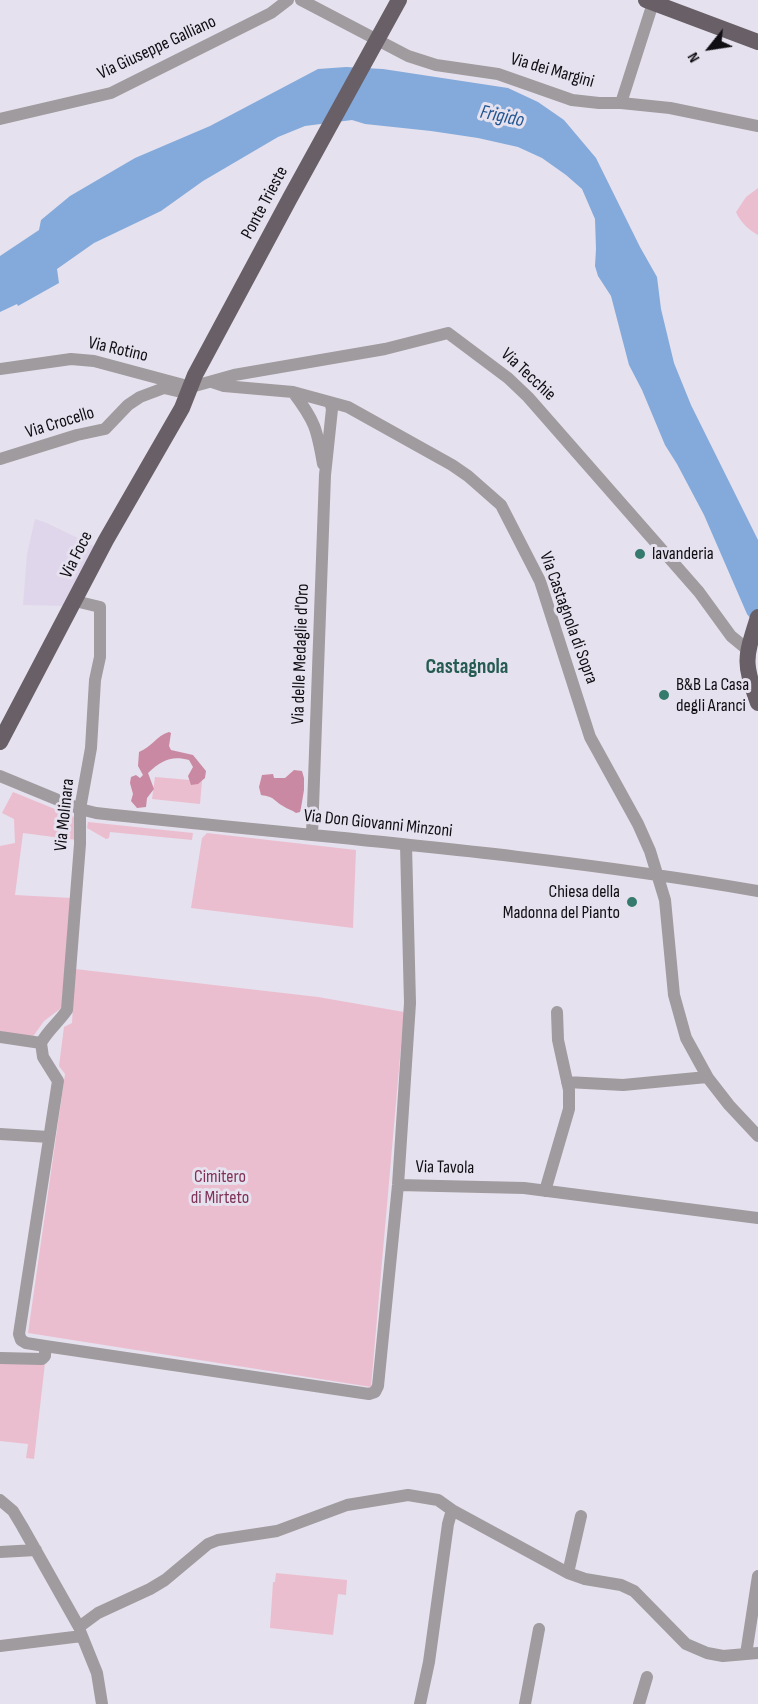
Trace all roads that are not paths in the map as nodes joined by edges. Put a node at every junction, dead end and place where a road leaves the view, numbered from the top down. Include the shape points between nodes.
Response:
1 (288, 0) edge
2 (301, 0) edge
3 (399, 0) edge
4 (651, 1) edge
5 (758, 42) edge
6 (374, 44) junction
7 (621, 103) junction
8 (0, 119) edge
9 (758, 126) edge
10 (0, 369) edge
11 (212, 382) junction
12 (192, 386) junction
13 (293, 392) junction
14 (330, 402) junction
15 (317, 428) junction
16 (0, 459) edge
17 (326, 475) junction
18 (75, 601) junction
19 (758, 617) edge
20 (749, 647) junction
21 (757, 698) edge
22 (0, 742) edge
23 (0, 776) edge
24 (81, 809) junction
25 (312, 835) junction
26 (406, 845) junction
27 (656, 874) junction
28 (758, 891) edge
29 (558, 1012) dead end
30 (0, 1037) edge
31 (41, 1043) junction
32 (707, 1077) junction
33 (567, 1082) junction
34 (0, 1134) edge
35 (758, 1136) edge
36 (49, 1137) junction
37 (398, 1185) junction
38 (545, 1191) junction
39 (758, 1218) edge
40 (45, 1346) junction
41 (0, 1358) edge
42 (0, 1500) edge
43 (452, 1510) junction
44 (581, 1516) dead end
45 (36, 1550) junction
46 (0, 1552) edge
47 (567, 1573) junction
48 (758, 1576) edge
49 (539, 1629) dead end
50 (80, 1631) junction
51 (0, 1646) edge
52 (752, 1654) edge
53 (647, 1677) dead end
54 (102, 1704) edge
55 (420, 1704) edge
56 (525, 1704) edge
57 (639, 1704) edge

1 - 8 street, Via Giuseppe Galliano via 271,13 111,93
2 - 6 street, Via dei Margini
3 - 6 main road, Ponte Trieste
4 - 5 main road
4 - 7 street
6 - 7 street, Via dei Margini via 436,65 498,74 572,100
6 - 12 main road, Ponte Trieste
7 - 9 street, Via dei Margini via 670,108
10 - 12 street, Via Rotino via 51,360 94,361
11 - 12 street, Via Tecchie
11 - 13 street, Via Castagnola di Sopra
11 - 20 street, Via Tecchie via 448,333 528,397 699,592 731,636
12 - 16 street, Via Crocello via 159,389 140,397 105,429
12 - 18 main road, Via Foce
13 - 14 street, Via Castagnola di Sopra
13 - 15 street, Via delle Medaglie d'Oro
14 - 15 street via 321,413
14 - 17 street, Via delle Medaglie d'Oro
14 - 27 street, Via Castagnola di Sopra via 348,407 452,465 501,505 540,580 590,737 638,824
15 - 17 street, Via delle Medaglie d'Oro
17 - 25 street, Via delle Medaglie d'Oro
18 - 22 main road, Via Foce
18 - 24 street, Via Molinara via 96,605 101,612 91,748
19 - 20 main road
20 - 21 main road via 746,664
23 - 24 street, Via Don Giovanni Minzoni
24 - 25 street, Via Don Giovanni Minzoni
24 - 31 street, Via Molinara via 67,1010
25 - 26 street, Via Don Giovanni Minzoni
26 - 27 street, Via Don Giovanni Minzoni
26 - 37 street, Via Tavola via 410,1003
27 - 28 street, Via Don Giovanni Minzoni
27 - 32 street, Via Castagnola di Sopra via 665,900 680,1019
29 - 33 street via 558,1040
30 - 31 street
31 - 36 street via 58,1081
32 - 33 street via 622,1085
32 - 35 street, Via Castagnola di Sopra
33 - 38 street via 569,1109
34 - 36 street
36 - 40 street via 20,1334 26,1343
37 - 38 street, Via Tavola
37 - 40 street via 375,1392
38 - 39 street, Via Tavola
40 - 41 street via 42,1359
42 - 45 street via 13,1511
43 - 47 street
43 - 50 street via 438,1500 408,1495 347,1504 277,1531 218,1540 157,1585 98,1613
43 - 55 street
44 - 47 street
45 - 46 street
45 - 50 street
47 - 52 street via 621,1585 634,1592 686,1644 723,1656
48 - 52 street
49 - 56 street
50 - 51 street
50 - 54 street via 97,1673
53 - 57 street

